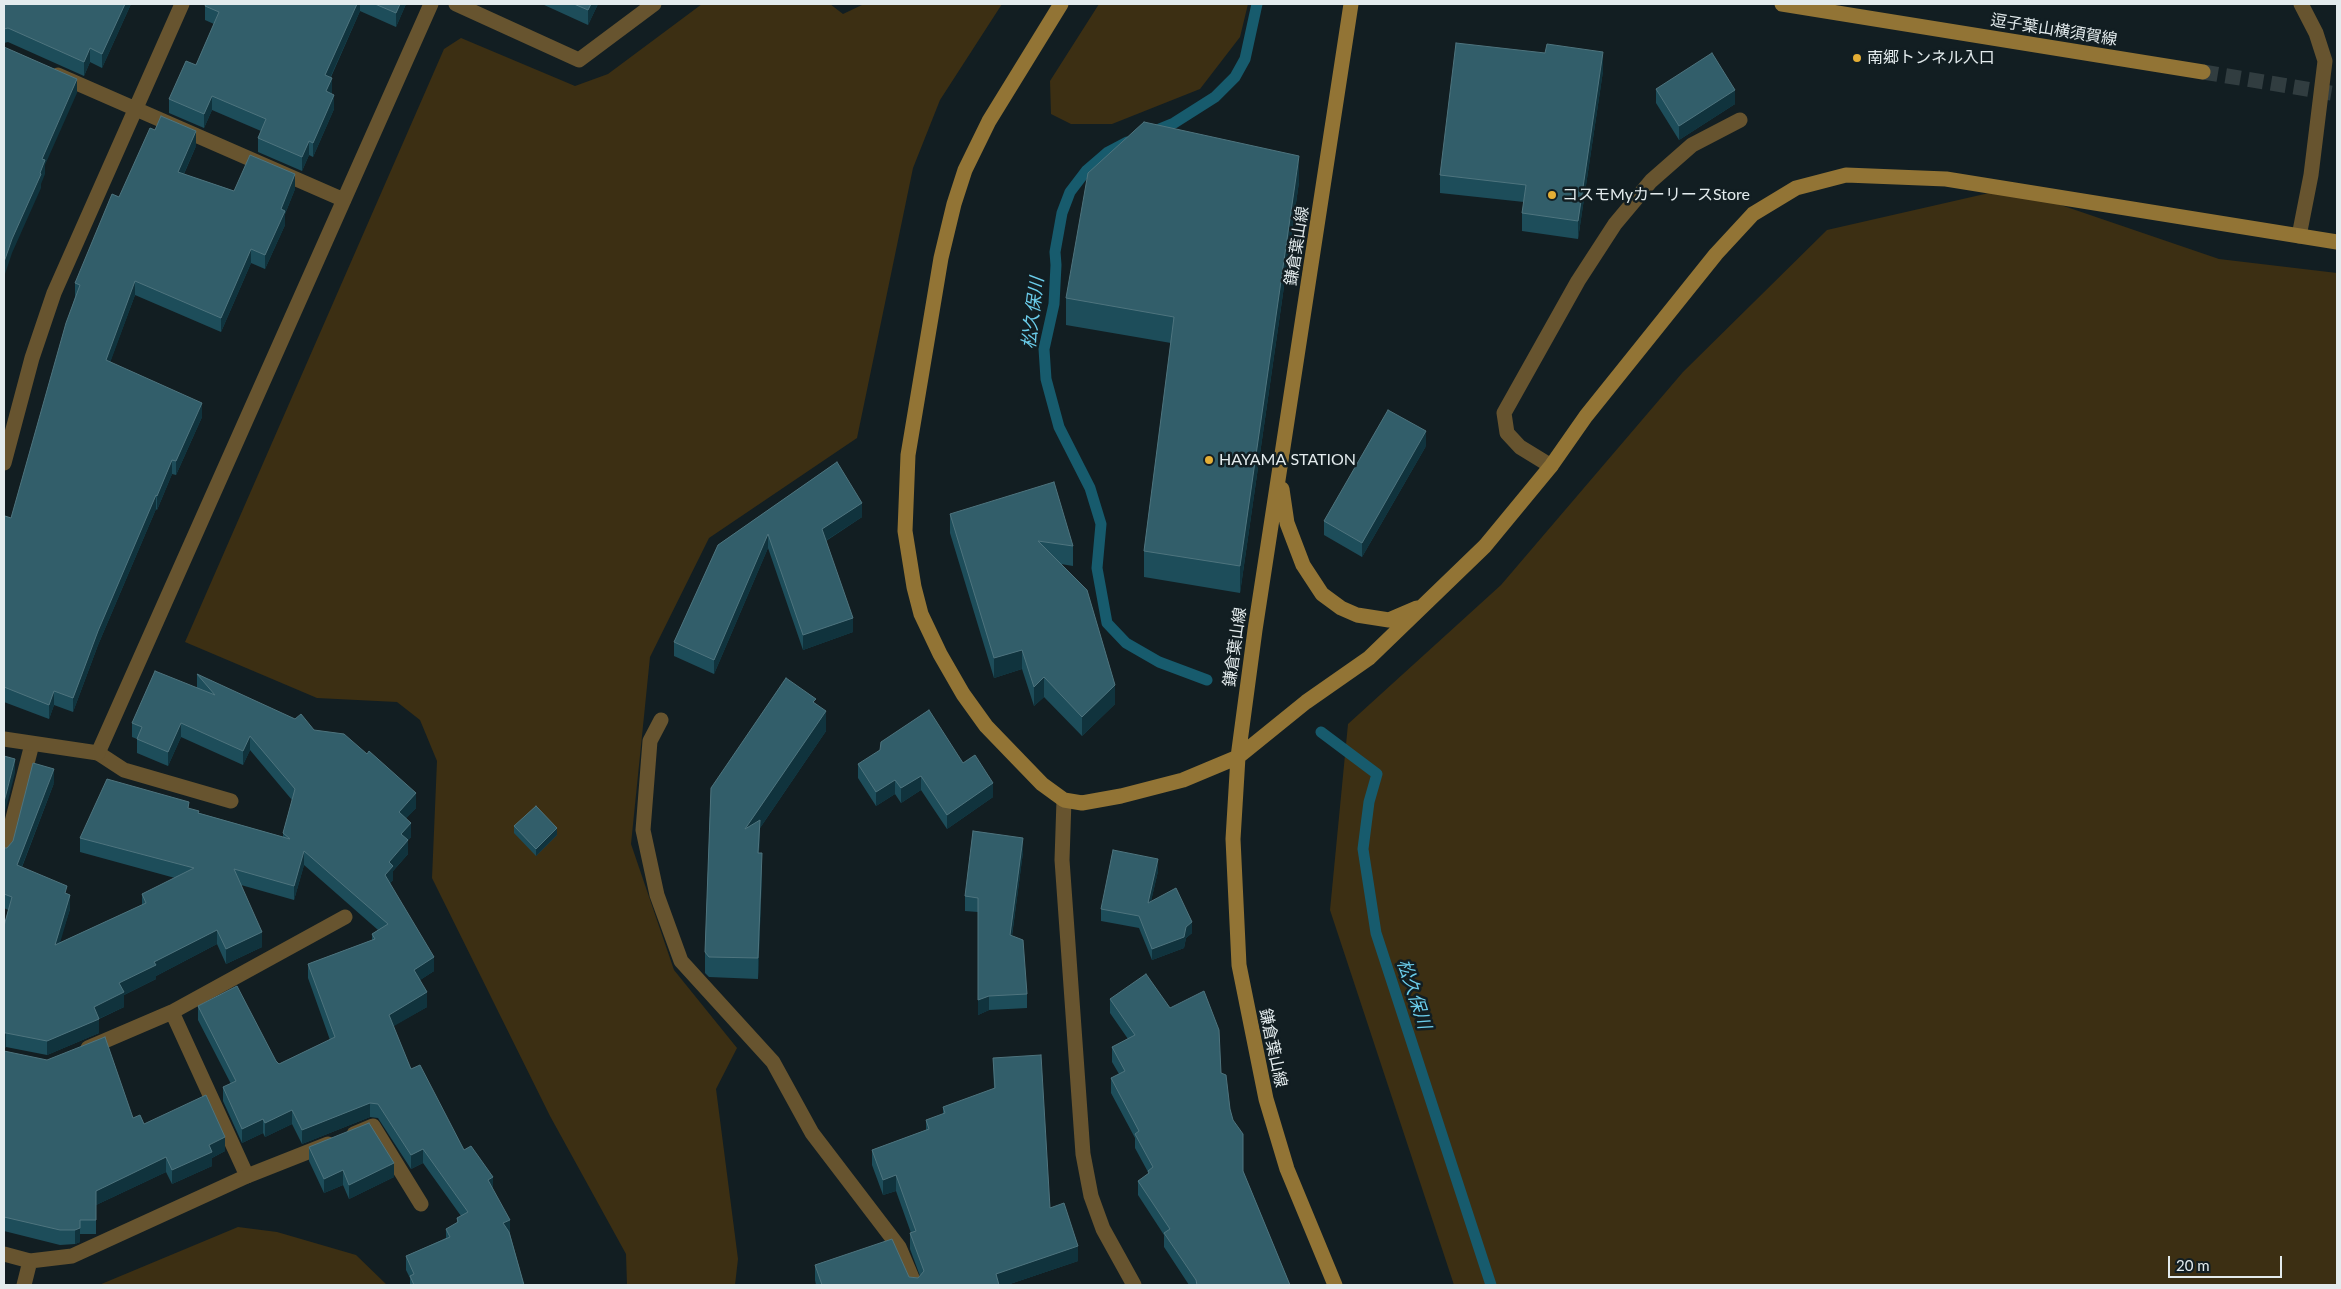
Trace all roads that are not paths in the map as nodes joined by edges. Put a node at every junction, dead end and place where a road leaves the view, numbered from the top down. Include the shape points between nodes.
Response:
1 (182, 4) edge
2 (431, 4) edge
3 (456, 4) edge
4 (654, 4) edge
5 (1061, 4) edge
6 (1351, 4) edge
7 (1782, 4) edge
8 (2301, 4) edge
9 (48, 70) edge
10 (2203, 72) tunnel mouth
11 (135, 108) junction
12 (1740, 120) dead end
13 (344, 200) junction
14 (2299, 236) junction
15 (2337, 242) edge
16 (4, 463) edge
17 (1551, 466) junction
18 (1280, 476) junction
19 (1425, 605) junction
20 (661, 720) dead end
21 (4, 739) edge
22 (32, 744) junction
23 (98, 753) junction
24 (1238, 757) junction
25 (230, 800) dead end
26 (1064, 800) junction
27 (4, 853) edge
28 (345, 917) dead end
29 (172, 1012) junction
30 (74, 1054) edge
31 (247, 1176) junction
32 (421, 1204) dead end
33 (4, 1254) edge
34 (30, 1261) junction
35 (24, 1285) edge
36 (915, 1285) edge
37 (1134, 1285) edge
38 (1336, 1285) edge

1 - 11 street
2 - 13 street
3 - 4 street via 579,60
5 - 26 street via 989,121 965,170 954,204 941,258 908,455 905,531 921,614 963,694 1012,754 1042,784
6 - 18 street, 鎌倉葉山線
7 - 10 street, 逗子葉山横須賀線
8 - 14 street via 2316,32 2325,61 2311,175
9 - 11 street
11 - 13 street
11 - 16 street via 54,293 32,358
12 - 17 street via 1692,145 1651,181 1615,224 1578,281 1504,413 1507,433 1520,447
13 - 23 street
14 - 15 street
14 - 17 street via 1946,179 1846,175 1822,180 1796,188 1753,214 1716,254 1586,416
17 - 19 street via 1485,546
18 - 19 street via 1287,523 1303,565 1322,594 1357,616 1388,620
18 - 24 street, 鎌倉葉山線
19 - 24 street via 1369,658 1306,702
20 - 36 street via 650,741 643,830 657,895 681,961 773,1062 812,1133 899,1247
21 - 22 street
22 - 23 street
22 - 27 street
23 - 25 street via 124,770
24 - 26 street via 1182,780 1121,796 1082,803
24 - 38 street, 鎌倉葉山線 via 1233,839 1239,966 1245,1001 1266,1099 1287,1169
26 - 37 street via 1062,860 1083,1154 1091,1196 1103,1229
28 - 29 street
29 - 30 street
29 - 31 street
31 - 32 street via 373,1126
31 - 34 street via 72,1256
33 - 34 street
34 - 35 street

